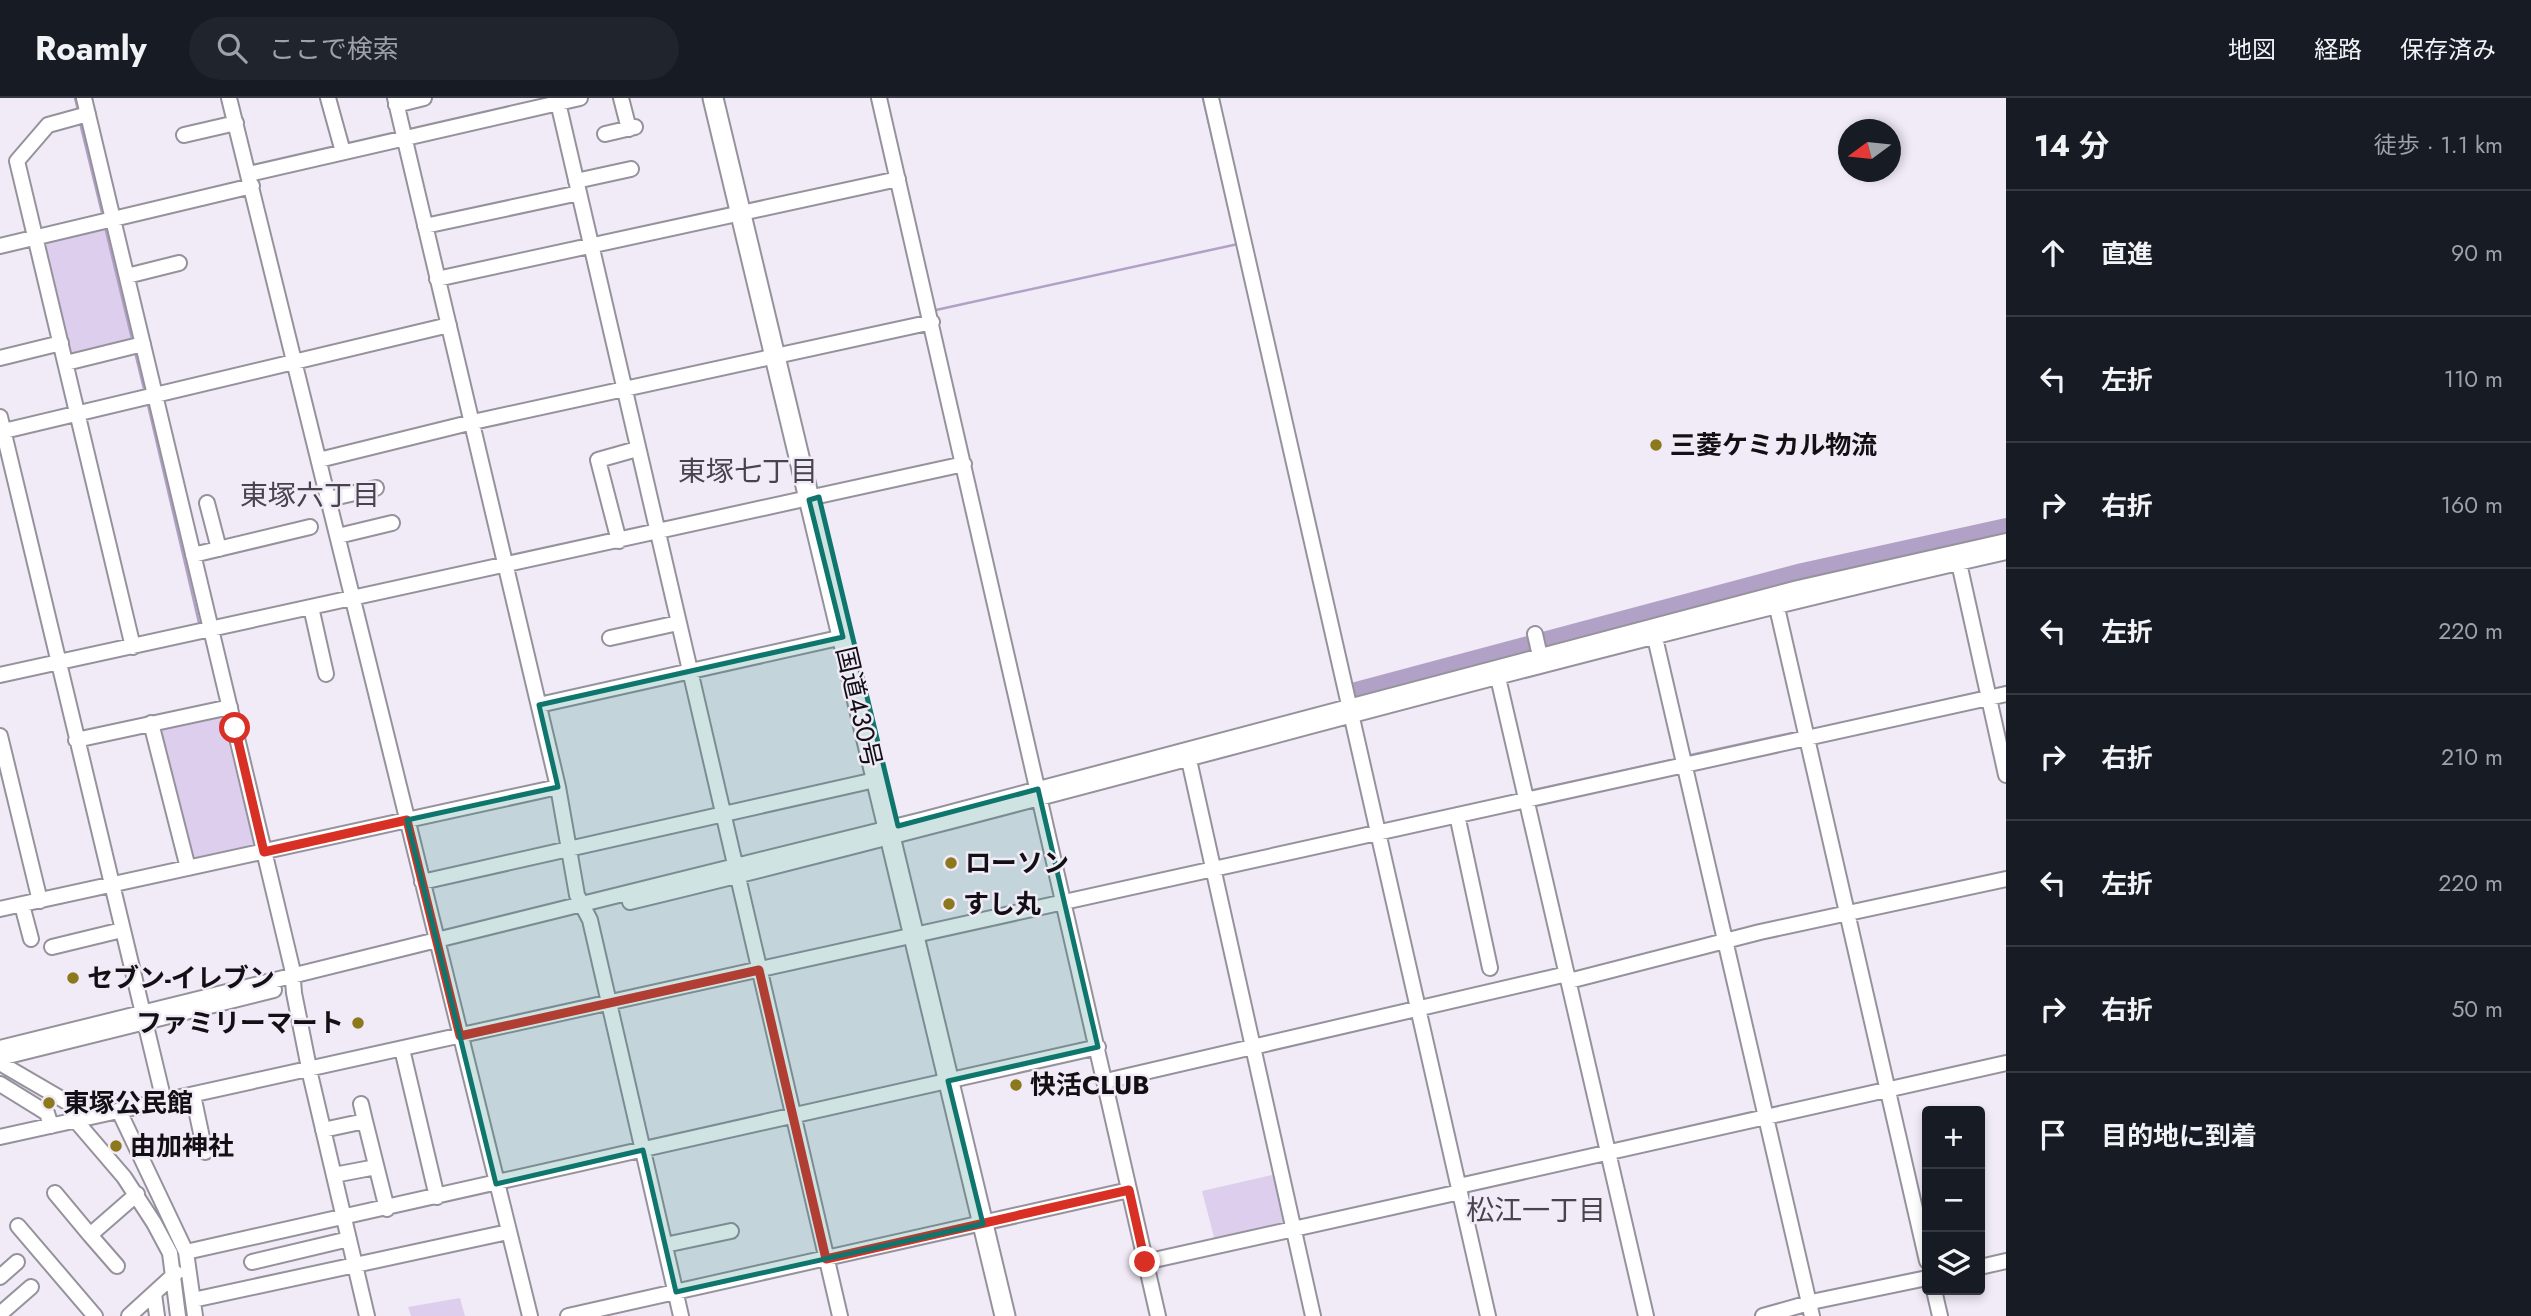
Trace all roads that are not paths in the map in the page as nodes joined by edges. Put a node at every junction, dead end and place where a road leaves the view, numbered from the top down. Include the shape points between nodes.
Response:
1 (84, 98) edge
2 (229, 98) edge
3 (328, 98) edge
4 (424, 98) edge
5 (580, 98) edge
6 (621, 98) edge
7 (713, 98) edge
8 (724, 98) edge
9 (879, 98) edge
10 (1211, 98) edge
11 (396, 101) edge
12 (557, 101) edge
13 (88, 114) junction
14 (236, 123) junction
15 (605, 134) dead end
16 (184, 135) dead end
17 (404, 138) junction
18 (343, 152) junction
19 (631, 169) dead end
20 (250, 180) junction
21 (894, 180) junction
22 (577, 187) junction
23 (746, 213) junction
24 (113, 219) junction
25 (425, 226) junction
26 (36, 237) junction
27 (0, 246) edge
28 (591, 247) junction
29 (179, 263) dead end
30 (127, 276) junction
31 (437, 279) junction
32 (928, 323) junction
33 (449, 325) junction
34 (61, 343) junction
35 (143, 344) junction
36 (780, 355) junction
37 (0, 358) edge
38 (295, 362) junction
39 (66, 363) junction
40 (624, 389) junction
41 (155, 395) junction
42 (78, 413) junction
43 (473, 422) junction
44 (1, 427) edge
45 (637, 449) junction
46 (319, 460) junction
47 (960, 465) junction
48 (376, 488) dead end
49 (814, 498) junction
50 (329, 499) junction
51 (208, 503) dead end
52 (393, 523) dead end
53 (310, 527) dead end
54 (656, 533) junction
55 (338, 536) junction
56 (619, 541) junction
57 (2006, 541) edge
58 (219, 549) junction
59 (2006, 552) edge
60 (194, 555) junction
61 (1959, 563) junction
62 (506, 566) junction
63 (354, 597) junction
64 (1776, 600) junction
65 (311, 607) junction
66 (678, 623) junction
67 (212, 629) junction
68 (1653, 631) junction
69 (843, 637) junction
70 (610, 638) dead end
71 (133, 647) junction
72 (58, 662) junction
73 (690, 671) junction
74 (1497, 673) junction
75 (326, 674) dead end
76 (0, 675) edge
77 (2006, 694) edge
78 (1988, 698) junction
79 (539, 705) junction
80 (230, 707) junction
81 (1351, 712) junction
82 (151, 723) junction
83 (0, 736) edge
84 (1806, 738) junction
85 (76, 740) junction
86 (1188, 755) junction
87 (1682, 762) junction
88 (2006, 775) edge
89 (875, 780) junction
90 (558, 787) junction
91 (1039, 794) junction
92 (1526, 794) junction
93 (722, 815) junction
94 (1457, 815) junction
95 (407, 820) junction
96 (1375, 831) junction
97 (894, 833) junction
98 (569, 849) junction
99 (264, 852) junction
100 (1212, 865) junction
101 (188, 868) junction
102 (735, 872) junction
103 (2006, 879) edge
104 (422, 882) junction
105 (111, 885) junction
106 (1061, 900) junction
107 (40, 901) junction
108 (22, 905) junction
109 (0, 909) edge
110 (584, 909) junction
111 (1848, 915) junction
112 (122, 930) junction
113 (920, 935) junction
114 (31, 939) dead end
115 (1723, 941) junction
116 (437, 946) junction
117 (52, 947) dead end
118 (758, 966) junction
119 (1490, 968) dead end
120 (1568, 977) junction
121 (293, 981) junction
122 (609, 999) junction
123 (1418, 1010) junction
124 (144, 1018) junction
125 (459, 1032) junction
126 (0, 1048) edge
127 (1094, 1048) junction
128 (1253, 1048) junction
129 (402, 1049) junction
130 (0, 1059) edge
131 (2006, 1063) edge
132 (310, 1065) junction
133 (953, 1080) junction
134 (1106, 1081) junction
135 (0, 1084) edge
136 (1888, 1089) junction
137 (193, 1095) junction
138 (163, 1097) junction
139 (361, 1104) dead end
140 (119, 1111) junction
141 (74, 1116) junction
142 (793, 1116) junction
143 (1765, 1119) junction
144 (365, 1121) junction
145 (50, 1122) junction
146 (323, 1130) junction
147 (0, 1137) edge
148 (643, 1150) junction
149 (205, 1152) dead end
150 (1608, 1152) junction
151 (376, 1167) junction
152 (334, 1175) junction
153 (496, 1184) junction
154 (1460, 1189) junction
155 (1126, 1191) junction
156 (55, 1193) dead end
157 (137, 1194) junction
158 (437, 1198) junction
159 (387, 1209) junction
160 (344, 1218) junction
161 (987, 1222) junction
162 (18, 1226) dead end
163 (1294, 1229) junction
164 (732, 1231) dead end
165 (508, 1232) junction
166 (90, 1235) junction
167 (349, 1239) junction
168 (1922, 1239) edge
169 (665, 1245) junction
170 (186, 1257) junction
171 (826, 1259) junction
172 (2006, 1261) edge
173 (17, 1262) dead end
174 (252, 1262) dead end
175 (1145, 1262) junction
176 (354, 1263) junction
177 (117, 1266) dead end
178 (1985, 1266) edge
179 (0, 1277) edge
180 (173, 1277) junction
181 (1922, 1279) edge
182 (31, 1287) dead end
183 (676, 1292) junction
184 (154, 1294) junction
185 (1935, 1295) edge
186 (193, 1300) junction
187 (1807, 1308) edge
188 (0, 1314) edge
189 (1485, 1315) edge
190 (95, 1316) edge
191 (129, 1316) edge
192 (157, 1316) edge
193 (178, 1316) edge
194 (195, 1316) edge
195 (367, 1316) edge
196 (530, 1316) edge
197 (568, 1316) edge
198 (681, 1316) edge
199 (839, 1316) edge
200 (1004, 1316) edge
201 (1015, 1316) edge
202 (1158, 1316) edge
203 (1313, 1316) edge
204 (1646, 1316) edge
205 (1763, 1316) edge
206 (1940, 1316) edge

1 - 13 street
2 - 14 street
3 - 18 street
4 - 11 street
5 - 12 street
6 - 15 street via 632,128
7 - 23 highway, 国道430号
8 - 23 highway, 国道430号
9 - 21 street
10 - 81 street
11 - 17 street
12 - 17 street
12 - 22 street
13 - 24 street
13 - 26 street via 48,125 17,160
14 - 16 street
14 - 20 street
17 - 18 street
17 - 25 street
18 - 20 street
19 - 22 street
20 - 24 street
20 - 38 street
21 - 23 street
21 - 32 street
22 - 25 street
22 - 28 street
23 - 28 street
23 - 36 highway, 国道430号
24 - 26 street
24 - 30 street
25 - 31 street
26 - 27 street
26 - 34 street
28 - 31 street
28 - 40 street
29 - 30 street
30 - 35 street
31 - 33 street
32 - 36 street
32 - 47 street
33 - 38 street
33 - 43 street
34 - 37 street
34 - 39 street
35 - 39 street
35 - 41 street
36 - 40 street
36 - 49 highway, 国道430号
38 - 41 street
38 - 46 street
39 - 42 street
40 - 43 street
40 - 45 street
41 - 42 street
41 - 60 street
42 - 44 street
42 - 71 street
43 - 46 street
43 - 62 street
44 - 72 street
45 - 54 street
45 - 56 street via 598,460
46 - 50 street
47 - 49 street
47 - 91 street
48 - 50 street
49 - 54 street
49 - 69 highway, 国道430号
49 - 97 highway, 国道430号
50 - 55 street
51 - 58 street
52 - 55 street
53 - 58 street
54 - 56 street
54 - 66 street
55 - 63 street
56 - 62 street
57 - 64 street
58 - 60 street
59 - 61 street
60 - 67 street
61 - 64 street
61 - 78 street
62 - 63 street
62 - 79 street
63 - 65 street
63 - 95 street
64 - 68 street
64 - 84 street
65 - 67 street
65 - 75 street
66 - 70 street
66 - 73 street
67 - 71 street
67 - 80 street
68 - 74 street via 1539,651
68 - 87 street
69 - 73 street
69 - 89 highway, 国道430号
71 - 72 street
72 - 76 street
72 - 85 street
73 - 79 street
73 - 93 street
74 - 81 street
74 - 92 street
77 - 78 street
78 - 84 street
78 - 88 street
79 - 90 street
80 - 82 street
80 - 99 street
81 - 86 street
81 - 96 street
82 - 85 street
82 - 101 street
83 - 107 street
84 - 87 street
84 - 111 street
85 - 105 street
86 - 91 street
86 - 100 street
87 - 92 street
87 - 115 street
89 - 93 street
89 - 97 highway, 国道430号
90 - 95 street
90 - 98 street
91 - 97 street
91 - 106 street
92 - 94 street
92 - 120 street
93 - 98 street
93 - 102 street
94 - 96 street
94 - 119 street
95 - 99 street
95 - 104 street
96 - 100 street
96 - 123 street
97 - 102 street
97 - 113 highway, 国道430号
98 - 104 street
98 - 110 street
99 - 101 street
99 - 121 street
100 - 106 street
100 - 128 street
101 - 105 street
102 - 110 street
102 - 118 street
103 - 111 street
104 - 116 street
105 - 107 street
105 - 112 street
106 - 113 street
106 - 127 street
107 - 108 street
108 - 109 street
108 - 114 street
110 - 116 street
110 - 122 street
111 - 115 street
111 - 136 street
112 - 117 street
112 - 124 street
113 - 118 street
113 - 133 highway, 国道430号
115 - 120 street
115 - 143 street
116 - 121 street
116 - 125 street
118 - 122 street
118 - 142 street
120 - 123 street
120 - 150 street
121 - 124 street
121 - 132 street
122 - 125 street
122 - 148 street
123 - 128 street
123 - 154 street
124 - 126 street
124 - 130 street
124 - 138 street
125 - 129 street
125 - 153 street
127 - 133 street
127 - 134 street
128 - 134 street
128 - 163 street
129 - 132 street
129 - 158 street
130 - 141 street via 72,1105
131 - 136 street
132 - 137 street
132 - 146 street
133 - 142 street
133 - 161 highway, 国道430号
134 - 155 street
135 - 145 street
136 - 143 street
136 - 168 street
137 - 138 street
137 - 149 street
138 - 140 street
139 - 144 street
140 - 141 street
140 - 170 street
141 - 145 street
141 - 157 street
142 - 148 street
142 - 171 street
143 - 150 street
143 - 187 street
144 - 146 street
144 - 151 street
145 - 147 street
146 - 152 street
148 - 153 street
148 - 169 street
150 - 154 street
150 - 204 street
151 - 152 street
151 - 159 street
152 - 160 street
153 - 158 street
153 - 165 street
154 - 163 street
154 - 189 street
155 - 161 street
155 - 175 street
156 - 166 street
157 - 166 street
157 - 180 street via 170,1253
158 - 159 street
159 - 160 street
160 - 167 street
160 - 170 street
161 - 171 street
161 - 200 highway, 国道430号
161 - 201 highway, 国道430号
162 - 190 street
163 - 175 street
163 - 203 street
164 - 169 street
165 - 176 street
165 - 196 street
166 - 177 street
167 - 174 street
167 - 176 street
169 - 183 street
170 - 180 street
170 - 186 street
171 - 183 street
171 - 199 street
172 - 178 street
173 - 179 street
175 - 202 street
176 - 186 street
176 - 195 street
180 - 184 street
180 - 193 street
181 - 187 street
182 - 188 street
183 - 197 street
183 - 198 street
184 - 191 street
184 - 192 street
185 - 206 street
186 - 194 street
187 - 205 street

